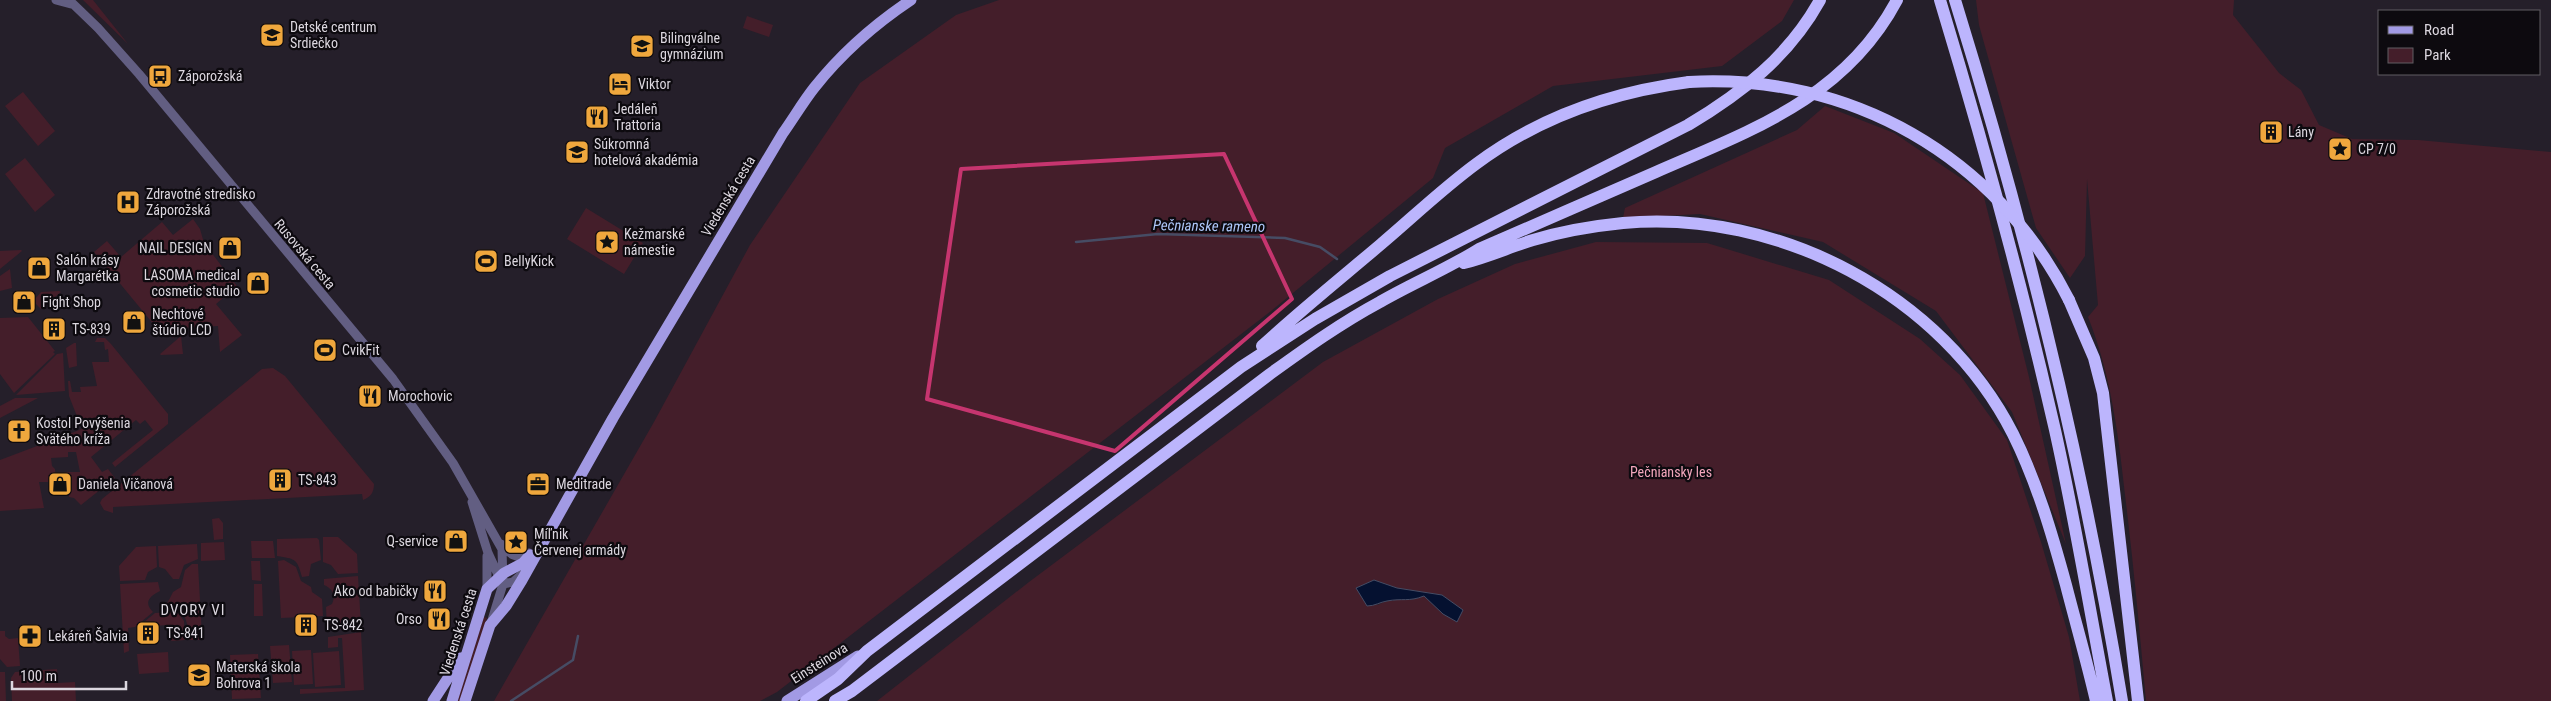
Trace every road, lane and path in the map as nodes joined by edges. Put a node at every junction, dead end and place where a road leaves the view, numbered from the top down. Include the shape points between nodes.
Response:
1 (56, 0) edge
2 (911, 0) edge
3 (1820, 0) edge
4 (1897, 0) edge
5 (1940, 0) edge
6 (1955, 0) edge
7 (1963, 0) edge
8 (70, 2) edge
9 (1968, 40) junction
10 (1452, 266) junction
11 (1241, 367) junction
12 (467, 486) junction
13 (544, 538) junction
14 (499, 542) junction
15 (532, 552) junction
16 (488, 553) junction
17 (530, 565) junction
18 (502, 578) junction
19 (487, 589) junction
20 (490, 625) junction
21 (469, 646) junction
22 (866, 651) junction
23 (469, 689) junction
24 (852, 691) junction
25 (433, 701) edge
26 (452, 701) edge
27 (465, 701) edge
28 (472, 701) edge
29 (787, 701) edge
30 (806, 701) edge
31 (835, 701) edge
32 (842, 701) edge
33 (2096, 701) edge
34 (2107, 701) edge
35 (2122, 701) edge
36 (2138, 701) edge

1 - 8 street, Rusovská cesta
2 - 13 main road, Viedenská cesta via 864,36 813,89 783,133
3 - 11 highway via 1772,64 1745,88 1708,113 1367,288
4 - 10 highway via 1855,60 1788,112 1479,249
5 - 34 highway via 1994,182 2036,347 2084,572
6 - 9 highway
7 - 9 highway
8 - 12 street, Rusovská cesta via 139,74 393,380
9 - 35 highway via 2048,336 2101,581
10 - 24 highway via 1380,302 1285,363
10 - 33 highway via 1573,230 1626,223 1704,224 1807,250 1862,277 1938,334 1963,359 2012,431 2052,534
11 - 22 highway
11 - 36 highway, bridge via 1279,330 1452,183 1530,130 1581,107 1641,89 1689,82 1732,81 1794,88 1840,100 1904,128 1959,165 2004,208 2045,258 2069,300 2094,358 2104,392
12 - 14 street, Rusovská cesta
12 - 16 street, Rusovská cesta
13 - 15 main road, Viedenská cesta
13 - 17 main road, Viedenská cesta
14 - 15 street, Rusovská cesta via 516,557
14 - 18 street, Rusovská cesta
15 - 18 main road, Viedenská cesta via 524,563
16 - 18 street, Rusovská cesta
16 - 19 street, Rusovská cesta
17 - 18 street via 514,582
17 - 20 main road, Viedenská cesta via 506,606
18 - 19 main road, Viedenská cesta
18 - 20 street, Rusovská cesta
19 - 21 main road, Viedenská cesta
20 - 23 main road, Viedenská cesta
21 - 25 main road
21 - 26 main road, Viedenská cesta
22 - 29 main road, Einsteinova
22 - 30 highway via 838,679
23 - 27 main road, Viedenská cesta
23 - 28 main road
24 - 31 highway
24 - 32 main road

